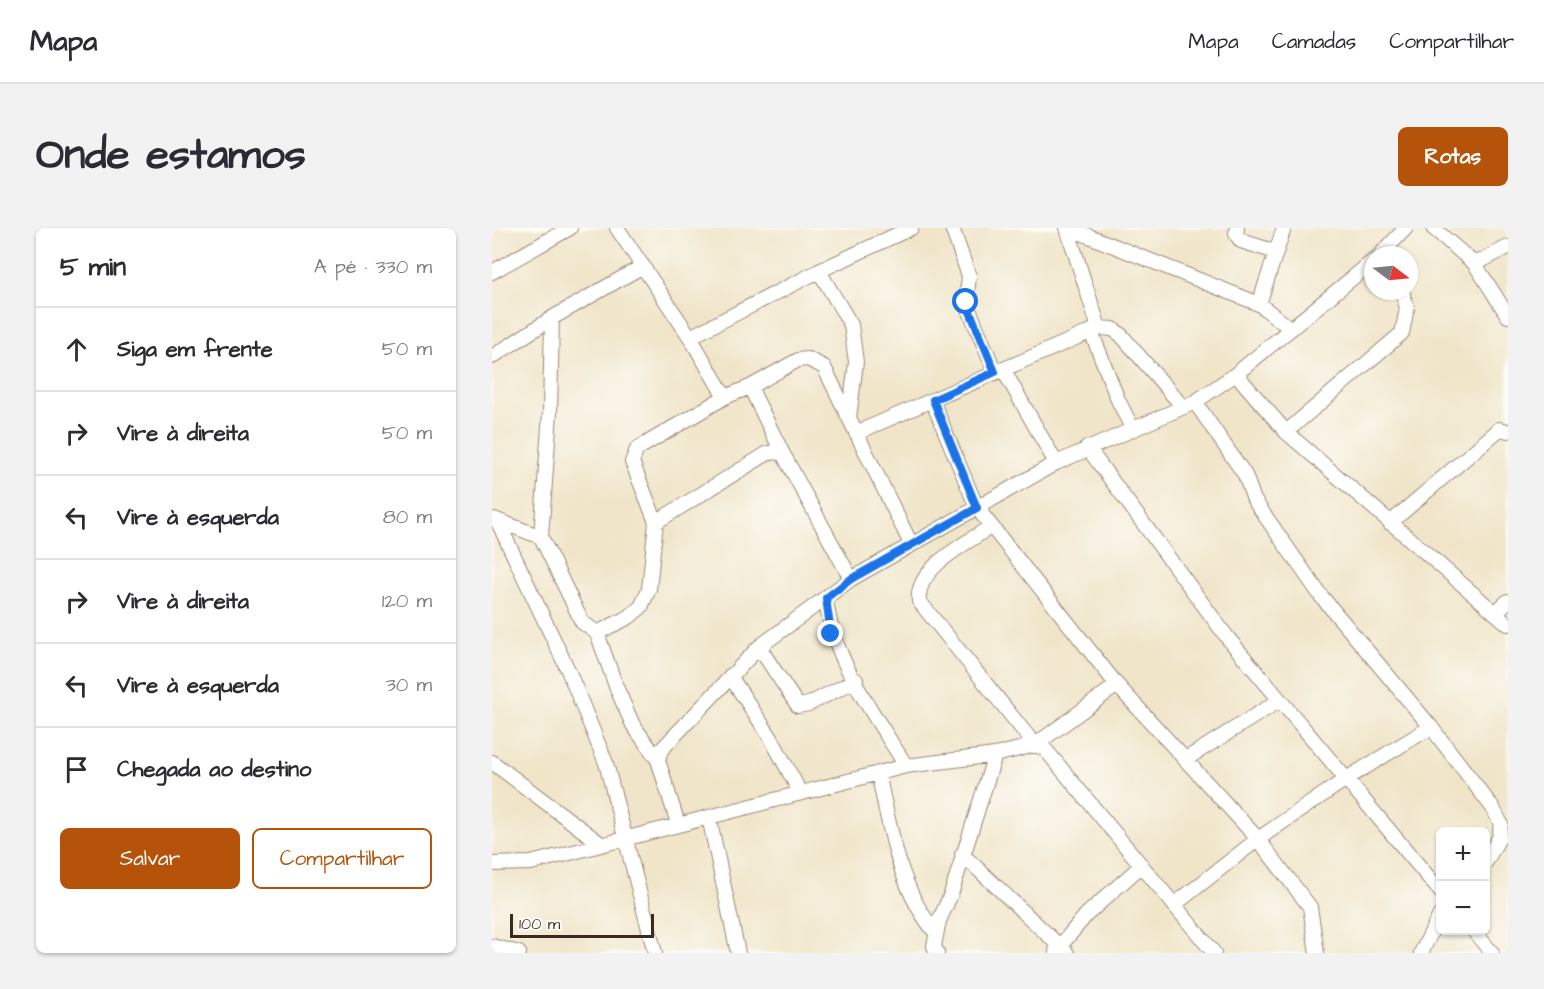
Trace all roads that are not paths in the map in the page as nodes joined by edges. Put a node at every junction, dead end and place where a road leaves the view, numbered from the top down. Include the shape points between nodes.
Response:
1 (570, 228) edge
2 (617, 228) edge
3 (911, 228) edge
4 (952, 228) edge
5 (1068, 228) edge
6 (1237, 228) edge
7 (1284, 228) edge
8 (1406, 228) edge
9 (1433, 228) edge
10 (1101, 234) edge
11 (1389, 246) edge
12 (1508, 247) edge
13 (1276, 252) junction
14 (1475, 264) junction
15 (643, 266) junction
16 (1364, 269) edge
17 (819, 271) junction
18 (492, 272) edge
19 (1405, 300) edge
20 (1259, 304) junction
21 (1508, 316) edge
22 (552, 318) junction
23 (1291, 329) junction
24 (1095, 330) junction
25 (690, 337) junction
26 (492, 357) edge
27 (999, 370) junction
28 (1236, 374) junction
29 (750, 387) junction
30 (726, 397) junction
31 (933, 400) junction
32 (1189, 405) junction
33 (849, 418) junction
34 (1132, 428) junction
35 (1508, 430) edge
36 (1287, 432) junction
37 (856, 433) junction
38 (1087, 447) junction
39 (782, 452) junction
40 (1056, 463) junction
41 (977, 508) junction
42 (495, 520) edge
43 (656, 522) junction
44 (1390, 523) junction
45 (990, 527) junction
46 (541, 537) junction
47 (911, 544) junction
48 (851, 579) junction
49 (826, 598) junction
50 (1508, 601) edge
51 (1495, 614) junction
52 (1508, 624) edge
53 (597, 633) junction
54 (759, 647) junction
55 (730, 676) junction
56 (856, 680) junction
57 (1117, 684) junction
58 (1280, 700) junction
59 (1431, 727) junction
60 (1035, 745) junction
61 (995, 755) junction
62 (1186, 759) junction
63 (658, 760) junction
64 (492, 762) edge
65 (906, 766) junction
66 (878, 773) junction
67 (1346, 779) junction
68 (800, 792) junction
69 (709, 817) junction
70 (678, 824) junction
71 (627, 839) junction
72 (1258, 839) junction
73 (601, 844) junction
74 (962, 854) junction
75 (1490, 854) edge
76 (492, 864) edge
77 (1142, 865) junction
78 (1436, 886) edge
79 (1174, 905) junction
80 (1436, 923) edge
81 (936, 933) junction
82 (1477, 935) edge
83 (492, 946) edge
84 (1060, 950) edge
85 (519, 953) edge
86 (655, 953) edge
87 (738, 953) edge
88 (937, 953) edge
89 (1214, 953) edge
90 (1317, 953) edge
91 (1421, 953) edge
92 (1492, 953) edge

1 - 18 street
2 - 15 street
3 - 17 street
4 - 27 street via 969,276 966,302
5 - 10 street
5 - 24 street
6 - 13 street via 1241,241
7 - 13 street
8 - 11 street
9 - 14 street
10 - 20 street
12 - 14 street
13 - 20 street
14 - 21 street
15 - 22 street
15 - 25 street
16 - 23 street
17 - 25 street
17 - 33 street via 851,325 856,362
19 - 36 street via 1402,333
20 - 23 street
22 - 26 street
22 - 46 street
23 - 28 street
24 - 27 street
24 - 32 street via 1113,329 1121,335
24 - 34 street via 1118,400
25 - 30 street
27 - 31 street
27 - 40 street
28 - 32 street
28 - 36 street
29 - 30 street
29 - 33 street via 798,360 818,362
29 - 39 street
30 - 43 street via 652,438 633,455 632,462
31 - 37 street
31 - 41 street
32 - 34 street
32 - 59 street via 1245,475 1254,500 1321,596
33 - 37 street
34 - 38 street
35 - 44 street via 1500,429
36 - 44 street
37 - 47 street
38 - 40 street
38 - 58 street via 1227,637
39 - 43 street via 768,453
39 - 48 street
40 - 41 street
41 - 45 street
41 - 47 street
42 - 46 street
42 - 71 street via 568,670 606,763
43 - 53 street via 649,589 641,607
44 - 51 street
45 - 57 street
45 - 60 street via 930,570 921,583 920,601
46 - 53 street via 582,622
47 - 48 street
48 - 49 street
49 - 54 street
49 - 56 street via 831,634
50 - 51 street
51 - 52 street
53 - 63 street via 633,725
54 - 55 street
54 - 56 street via 798,706
55 - 63 street via 661,750
55 - 68 street via 771,738
56 - 65 street
57 - 60 street
57 - 62 street
58 - 62 street
58 - 67 street
59 - 67 street
59 - 75 street via 1501,824
60 - 61 street
60 - 77 street via 1045,749
61 - 65 street
61 - 74 street
62 - 72 street
63 - 70 street
64 - 73 street
65 - 66 street
66 - 68 street
66 - 81 street via 904,875 921,916
67 - 72 street
67 - 78 street
68 - 69 street
69 - 70 street
69 - 87 street
70 - 71 street
71 - 73 street
71 - 86 street
72 - 79 street
72 - 90 street via 1310,907
73 - 76 street via 531,863
74 - 81 street
74 - 84 street
77 - 79 street
77 - 84 street via 1087,914
79 - 89 street
80 - 91 street
81 - 88 street
82 - 92 street
83 - 85 street

